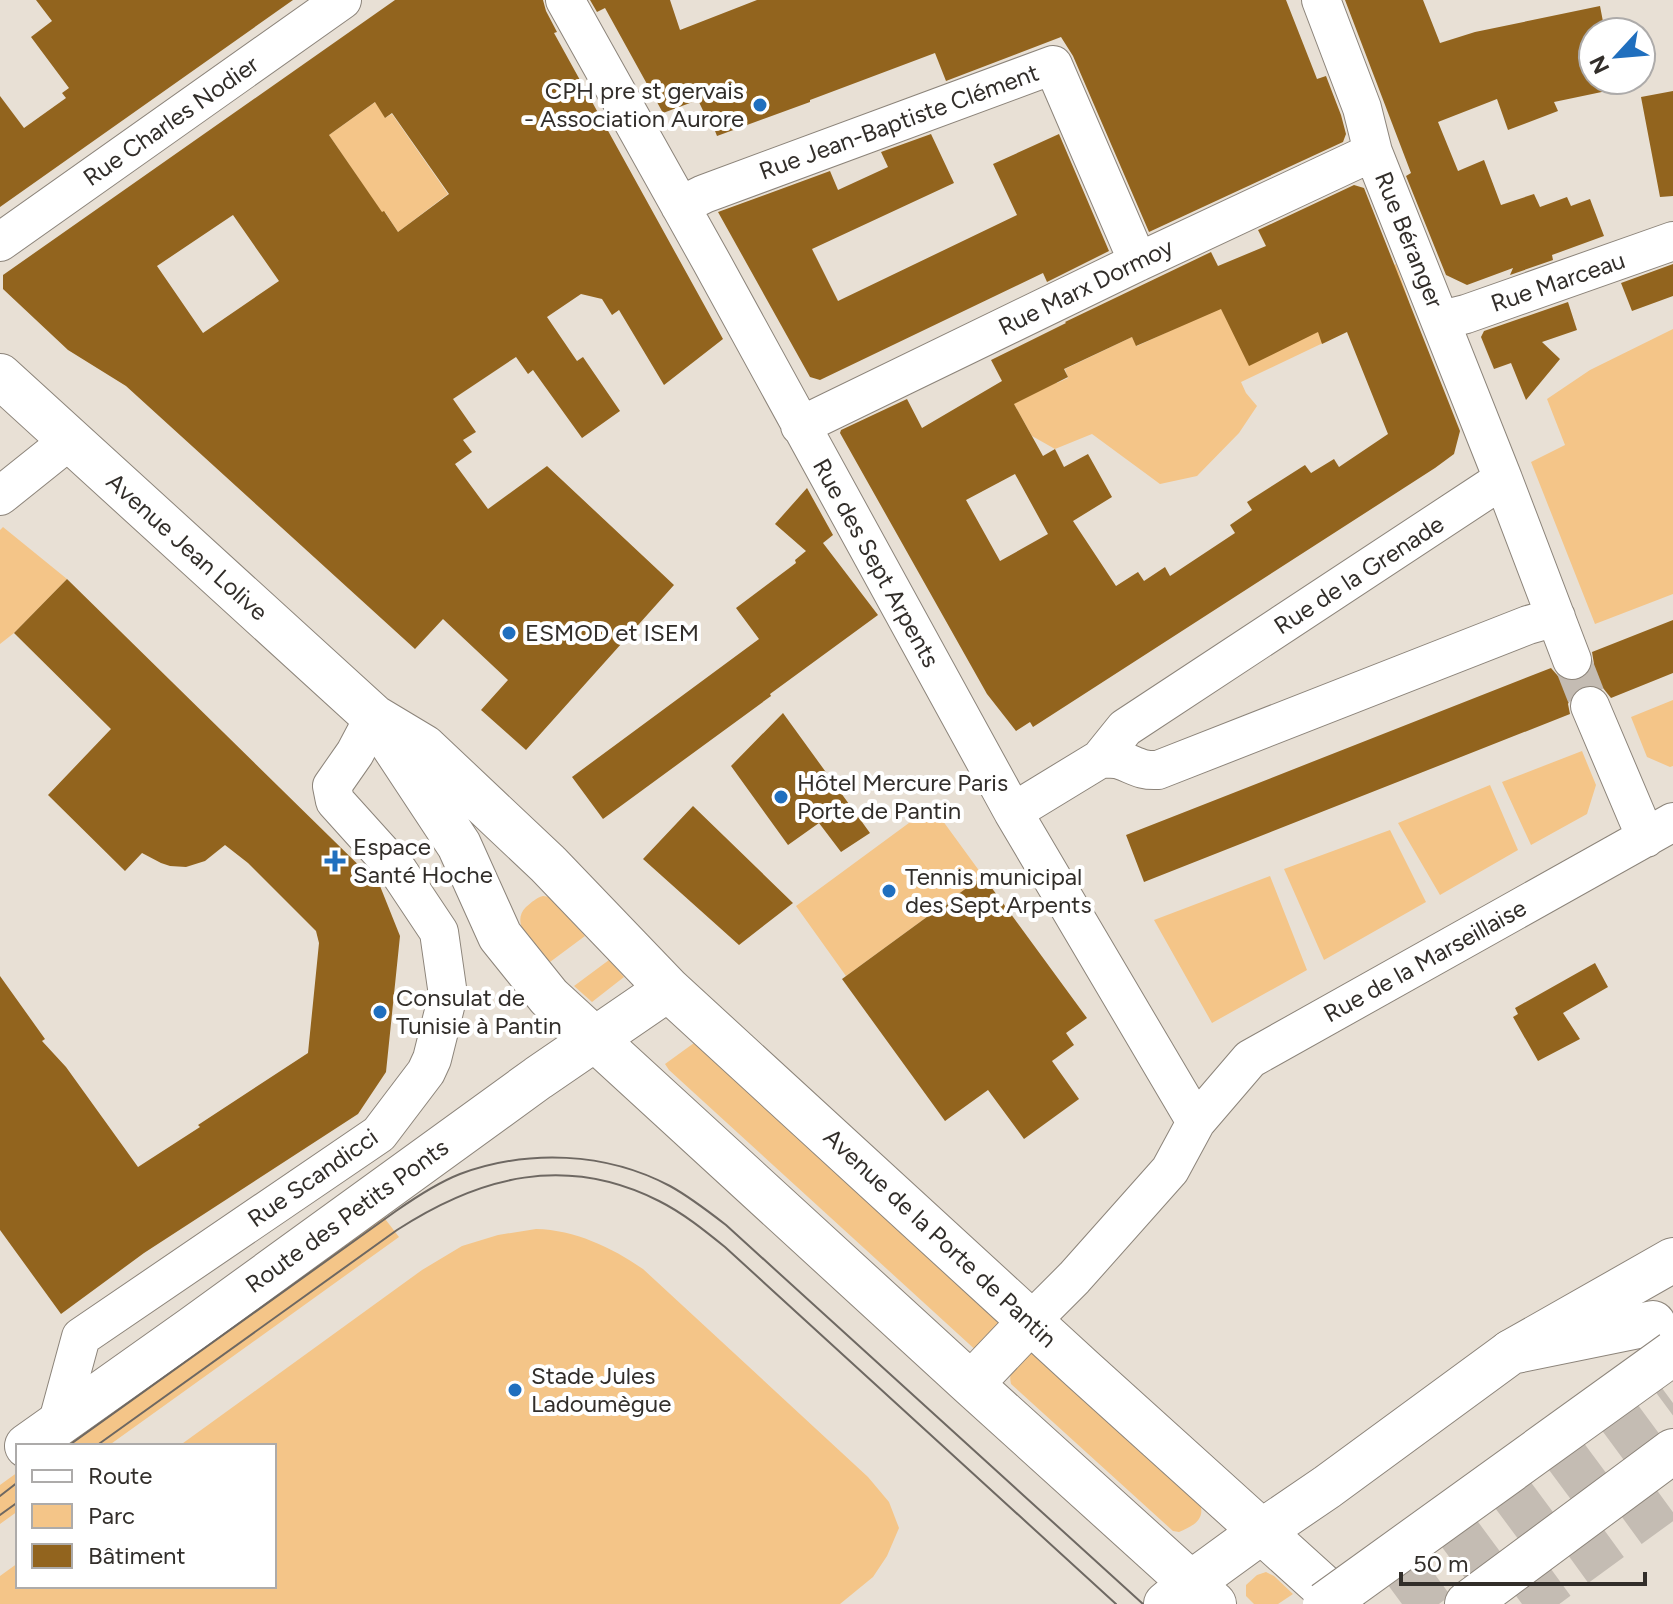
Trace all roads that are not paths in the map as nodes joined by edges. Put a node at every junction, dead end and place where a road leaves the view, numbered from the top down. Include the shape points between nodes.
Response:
1 (342, 0) edge
2 (565, 0) edge
3 (1321, 0) edge
4 (1373, 152) junction
5 (680, 206) junction
6 (1673, 241) edge
7 (0, 242) edge
8 (1138, 262) junction
9 (1442, 320) junction
10 (0, 376) edge
11 (800, 426) junction
12 (70, 440) junction
13 (1503, 479) junction
14 (0, 496) edge
15 (1556, 617) junction
16 (1572, 660) tunnel mouth
17 (1590, 706) tunnel mouth
18 (374, 717) junction
19 (1100, 759) junction
20 (1013, 812) junction
21 (1659, 830) edge
22 (621, 942) joint
23 (668, 989) junction
24 (594, 1040) junction
25 (1196, 1122) junction
26 (1673, 1260) edge
27 (1030, 1322) junction
28 (1663, 1338) edge
29 (1511, 1352) junction
30 (971, 1384) junction
31 (42, 1436) edge
32 (1673, 1451) edge
33 (1261, 1532) junction
34 (1191, 1597) edge
35 (1325, 1604) edge
36 (1342, 1604) edge
37 (1467, 1604) edge

1 - 7 street, Rue Charles Nodier
2 - 5 street, Rue des Sept Arpents
3 - 4 street, Rue Béranger
4 - 8 street, Rue Marx Dormoy
4 - 9 street, Rue Béranger
5 - 8 street, Rue Jean-Baptiste Clément via 1053,65
5 - 11 street, Rue des Sept Arpents
6 - 9 street, Rue Marceau
8 - 11 street, Rue Marx Dormoy
9 - 13 street, Rue Béranger
10 - 12 main road, Avenue Jean Lolive
11 - 20 street, Rue des Sept Arpents
12 - 14 street
12 - 18 main road, Avenue Jean Lolive
13 - 15 street
13 - 19 street, Rue de la Grenade via 1125,728
15 - 16 street
15 - 19 street via 1158,770
17 - 21 street
18 - 22 main road, Avenue Jean Lolive via 424,747 548,864
18 - 24 main road, Avenue Jean Lolive via 459,845 500,936 538,985
18 - 31 street, Rue Scandicci via 332,786 335,801 399,872 439,932 448,995 426,1072 379,1134 81,1337
19 - 20 street, Rue de la Grenade
20 - 25 street, Rue des Sept Arpents
21 - 25 street, Rue de la Marseillaise via 1250,1059
22 - 23 main road, Avenue de la Porte de Pantin
23 - 24 main road, Route des Petits Ponts
23 - 27 main road, Avenue de la Porte de Pantin
24 - 30 main road
24 - 31 main road, Route des Petits Ponts
25 - 27 street, Rue de la Marseillaise via 1170,1170
26 - 29 main road
27 - 30 main road
27 - 33 main road, Avenue de la Porte de Pantin
28 - 29 main road
28 - 35 main road, bridge
29 - 33 main road
30 - 34 main road
32 - 37 main road
33 - 34 main road
33 - 36 main road, Avenue de la Porte de Pantin

